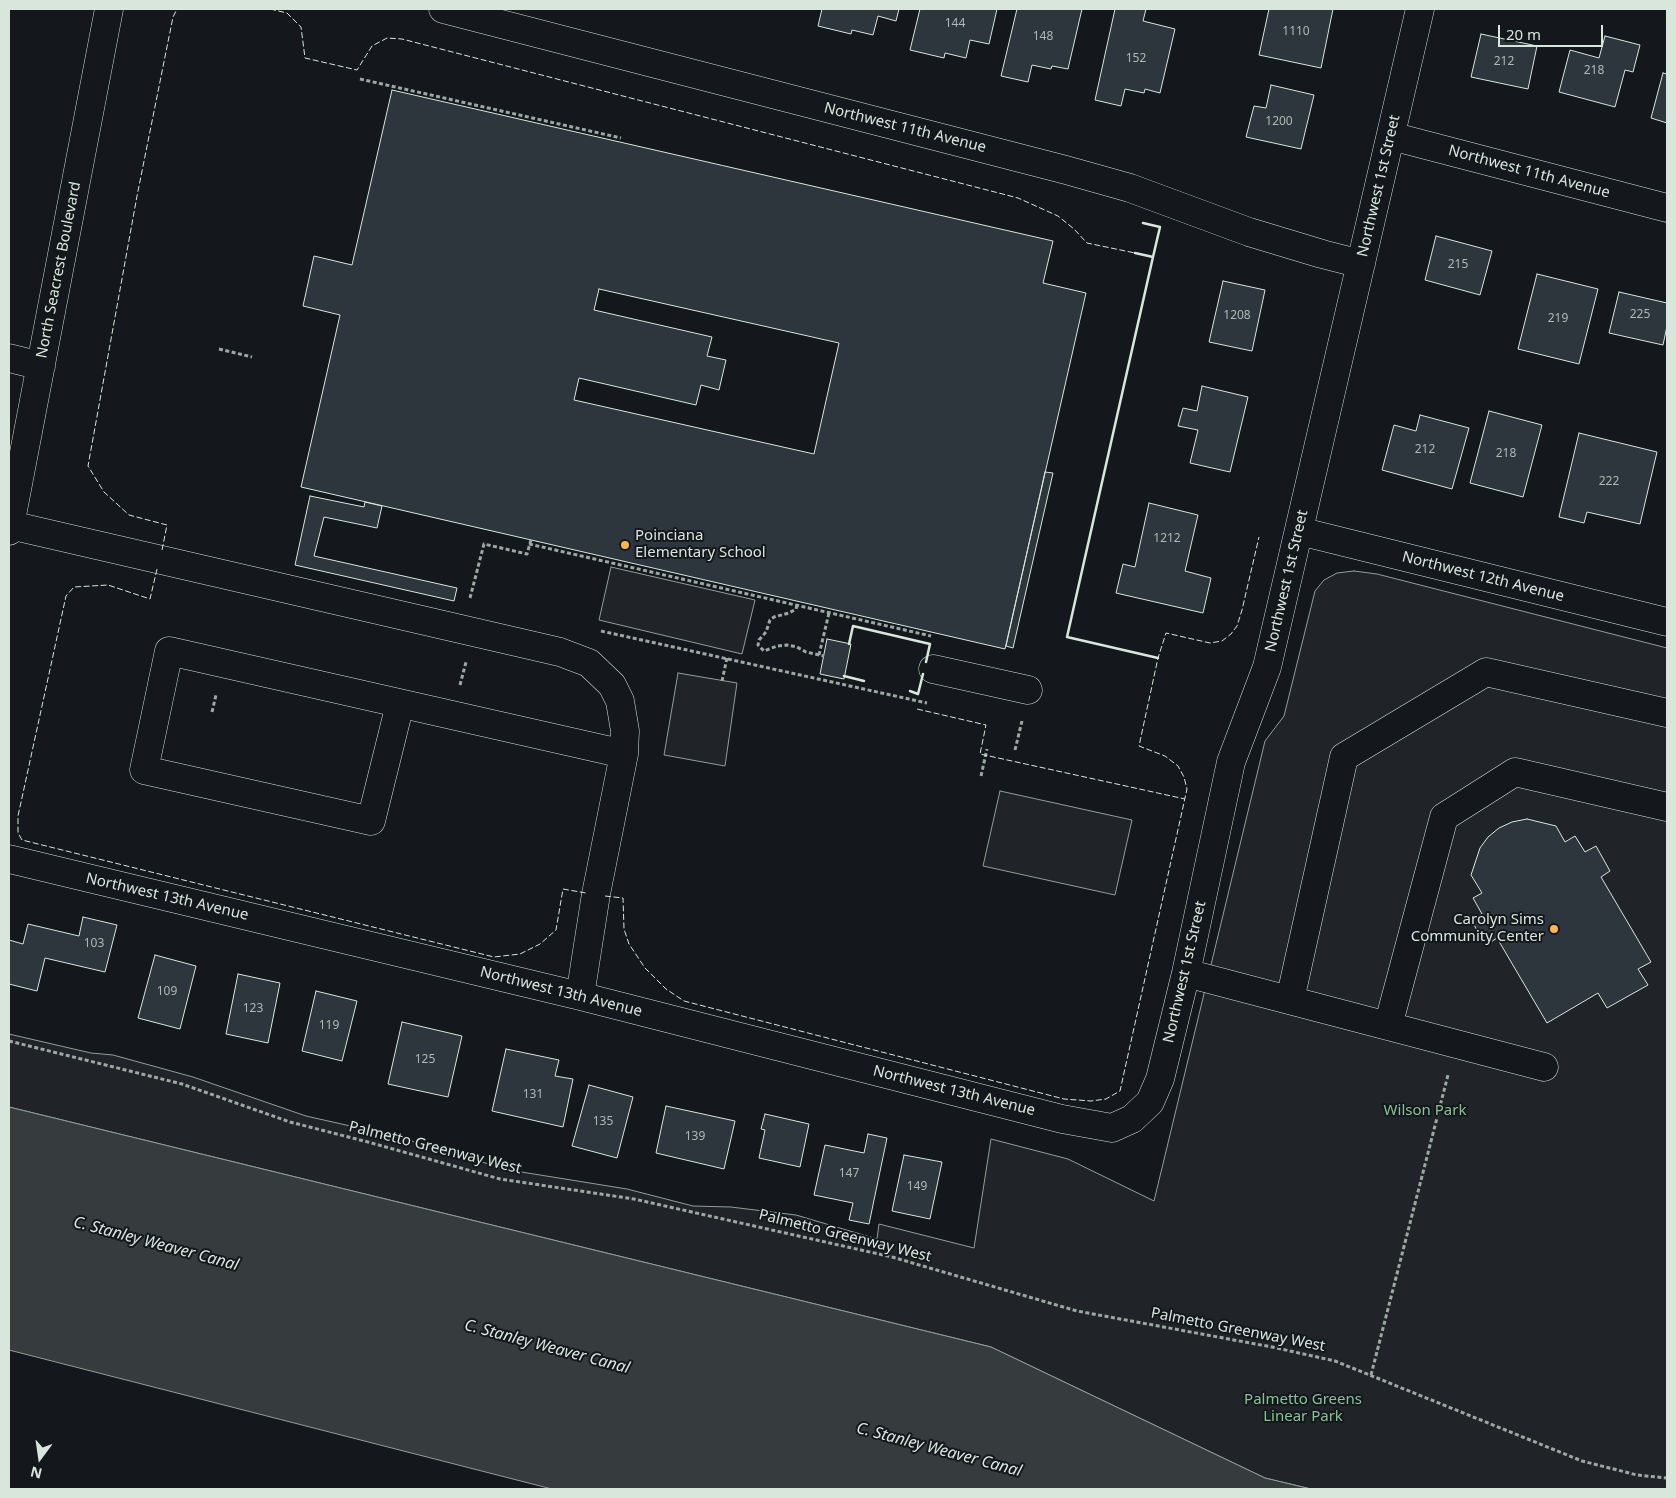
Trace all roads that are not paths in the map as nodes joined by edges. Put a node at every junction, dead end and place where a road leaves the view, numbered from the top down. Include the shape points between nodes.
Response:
1 (109, 9) edge
2 (443, 9) edge
3 (1420, 9) edge
4 (1391, 136) junction
5 (1667, 208) edge
6 (1361, 264) junction
7 (9, 358) edge
8 (41, 366) junction
9 (9, 528) edge
10 (1299, 532) junction
11 (1667, 622) edge
12 (933, 669) dead end
13 (1028, 690) dead end
14 (400, 704) junction
15 (1667, 713) edge
16 (624, 754) junction
17 (1667, 807) edge
18 (9, 858) edge
19 (1186, 973) junction
20 (580, 996) junction
21 (1290, 1000) junction
22 (1388, 1026) junction
23 (1544, 1067) dead end
24 (1112, 1128) joint

1 - 8 street, North Seacrest Boulevard
2 - 6 street, Northwest 11th Avenue via 1066,170 1138,191 1248,232
3 - 4 street, Northwest 1st Street
4 - 5 street, Northwest 11th Avenue
4 - 6 street, Northwest 1st Street
6 - 10 street, Northwest 1st Street
7 - 8 street
8 - 9 street, North Seacrest Boulevard
9 - 16 street via 560,652 589,664 612,685 620,701 625,731
10 - 11 street, Northwest 12th Avenue
10 - 19 street, Northwest 1st Street via 1267,667 1231,762
12 - 13 street
14 - 14 street via 169,651 144,770 371,821
14 - 16 street
15 - 21 street via 1486,672 1344,757
16 - 20 street via 596,894
17 - 22 street via 1515,772 1444,817
18 - 20 street, Northwest 13th Avenue
19 - 21 street
19 - 24 street, Northwest 1st Street via 1160,1078 1150,1102 1132,1119
20 - 24 street, Northwest 13th Avenue via 1053,1117
21 - 22 street
22 - 23 street

